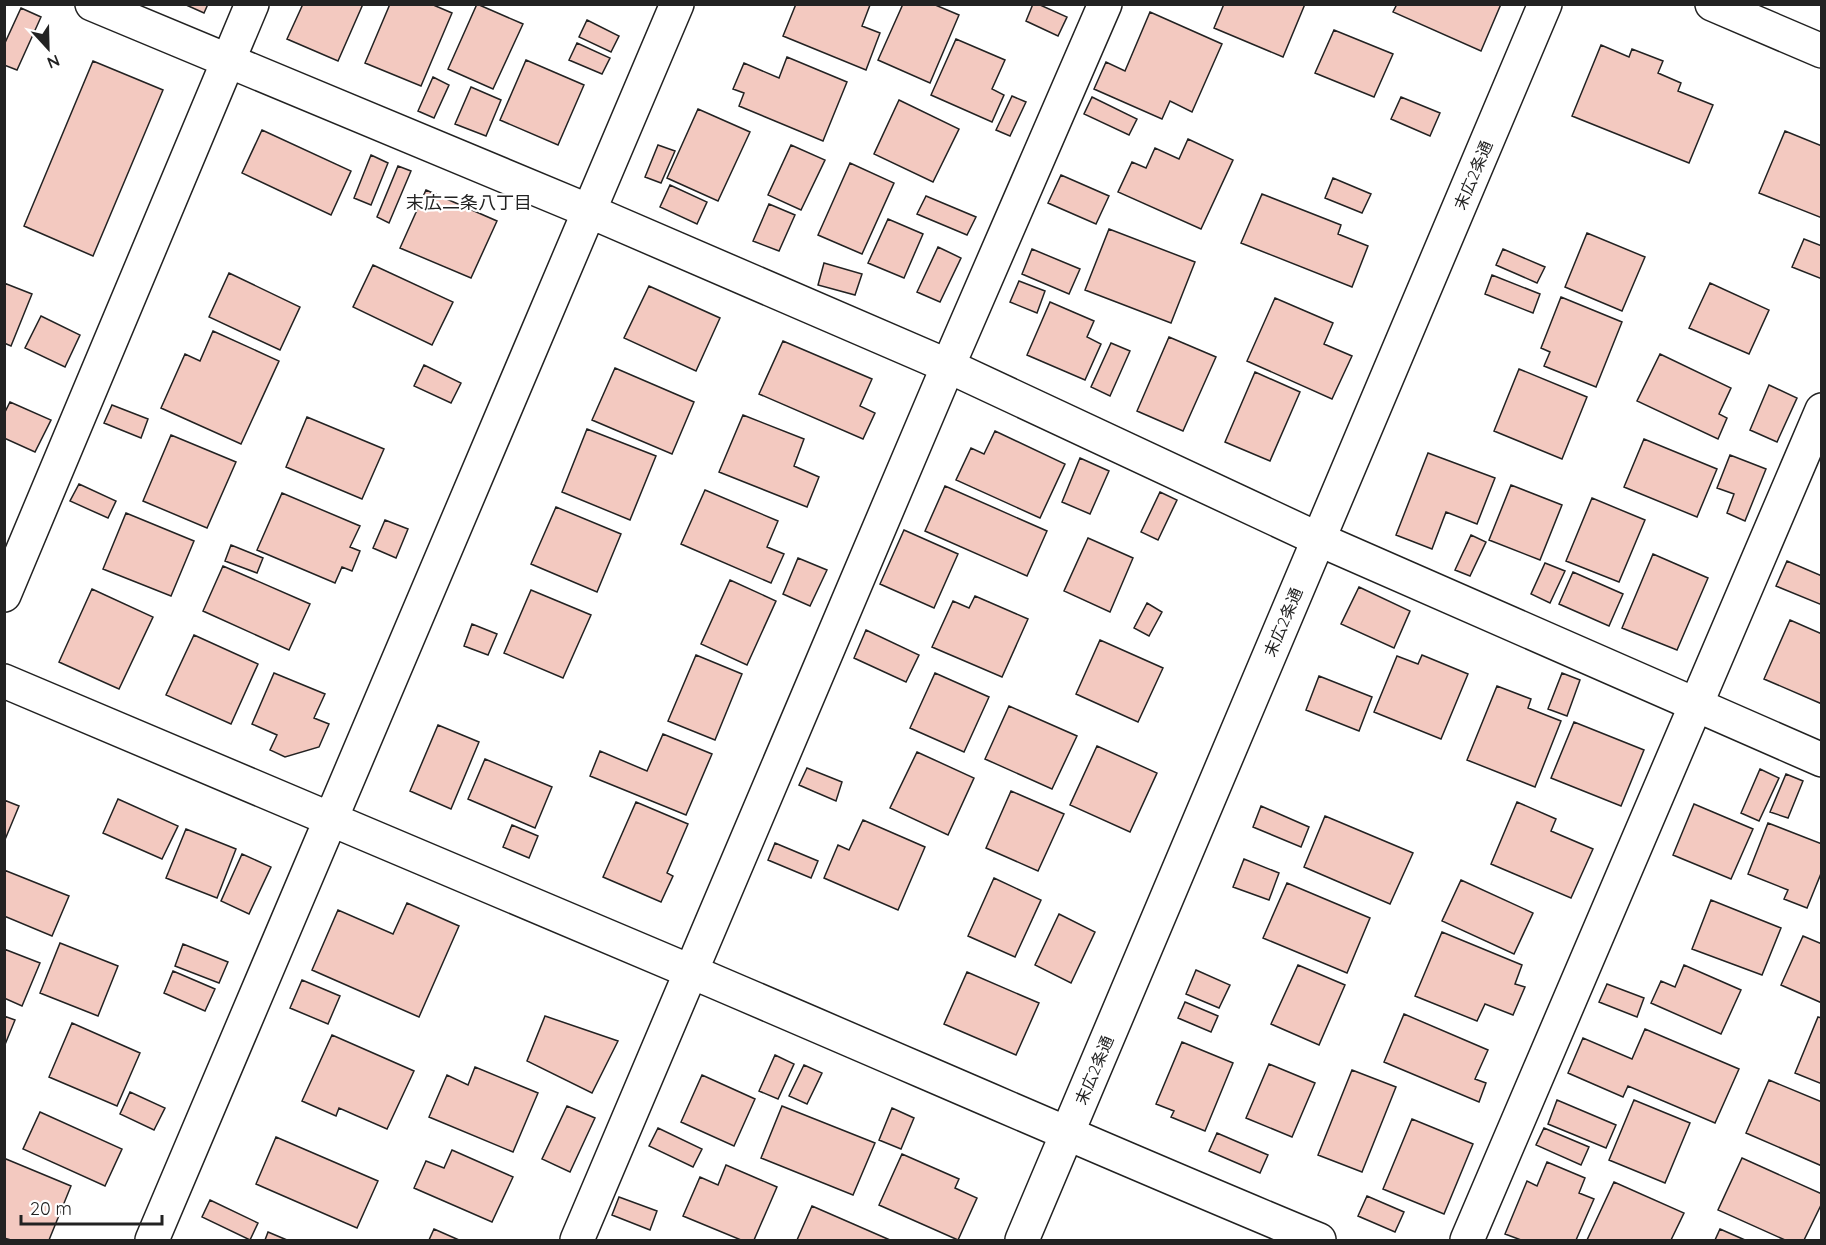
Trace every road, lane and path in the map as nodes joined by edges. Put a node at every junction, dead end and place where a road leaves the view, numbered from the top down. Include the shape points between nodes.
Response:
1 (92, 4) edge
2 (252, 4) edge
3 (677, 4) edge
4 (1105, 4) edge
5 (1545, 4) edge
6 (1712, 4) edge
7 (1821, 51) edge
8 (228, 60) junction
9 (590, 211) junction
10 (948, 366) junction
11 (1821, 410) edge
12 (1318, 539) junction
13 (4, 595) edge
14 (4, 681) edge
15 (1696, 706) junction
16 (1821, 760) edge
17 (329, 820) junction
18 (691, 972) junction
19 (1067, 1135) junction
20 (152, 1240) edge
21 (577, 1240) edge
22 (1022, 1240) edge
23 (1319, 1240) edge
24 (1467, 1240) edge

1 - 8 street
2 - 8 street
3 - 9 street
4 - 10 street
5 - 12 street, 末広2条通
6 - 7 street
8 - 9 street
8 - 13 street
9 - 10 street
9 - 17 street
10 - 12 street
10 - 18 street
11 - 15 street
12 - 15 street
12 - 19 street, 末広2条通
14 - 17 street
15 - 16 street
15 - 24 street
17 - 18 street
17 - 20 street
18 - 19 street
18 - 21 street
19 - 22 street, 末広2条通
19 - 23 street

